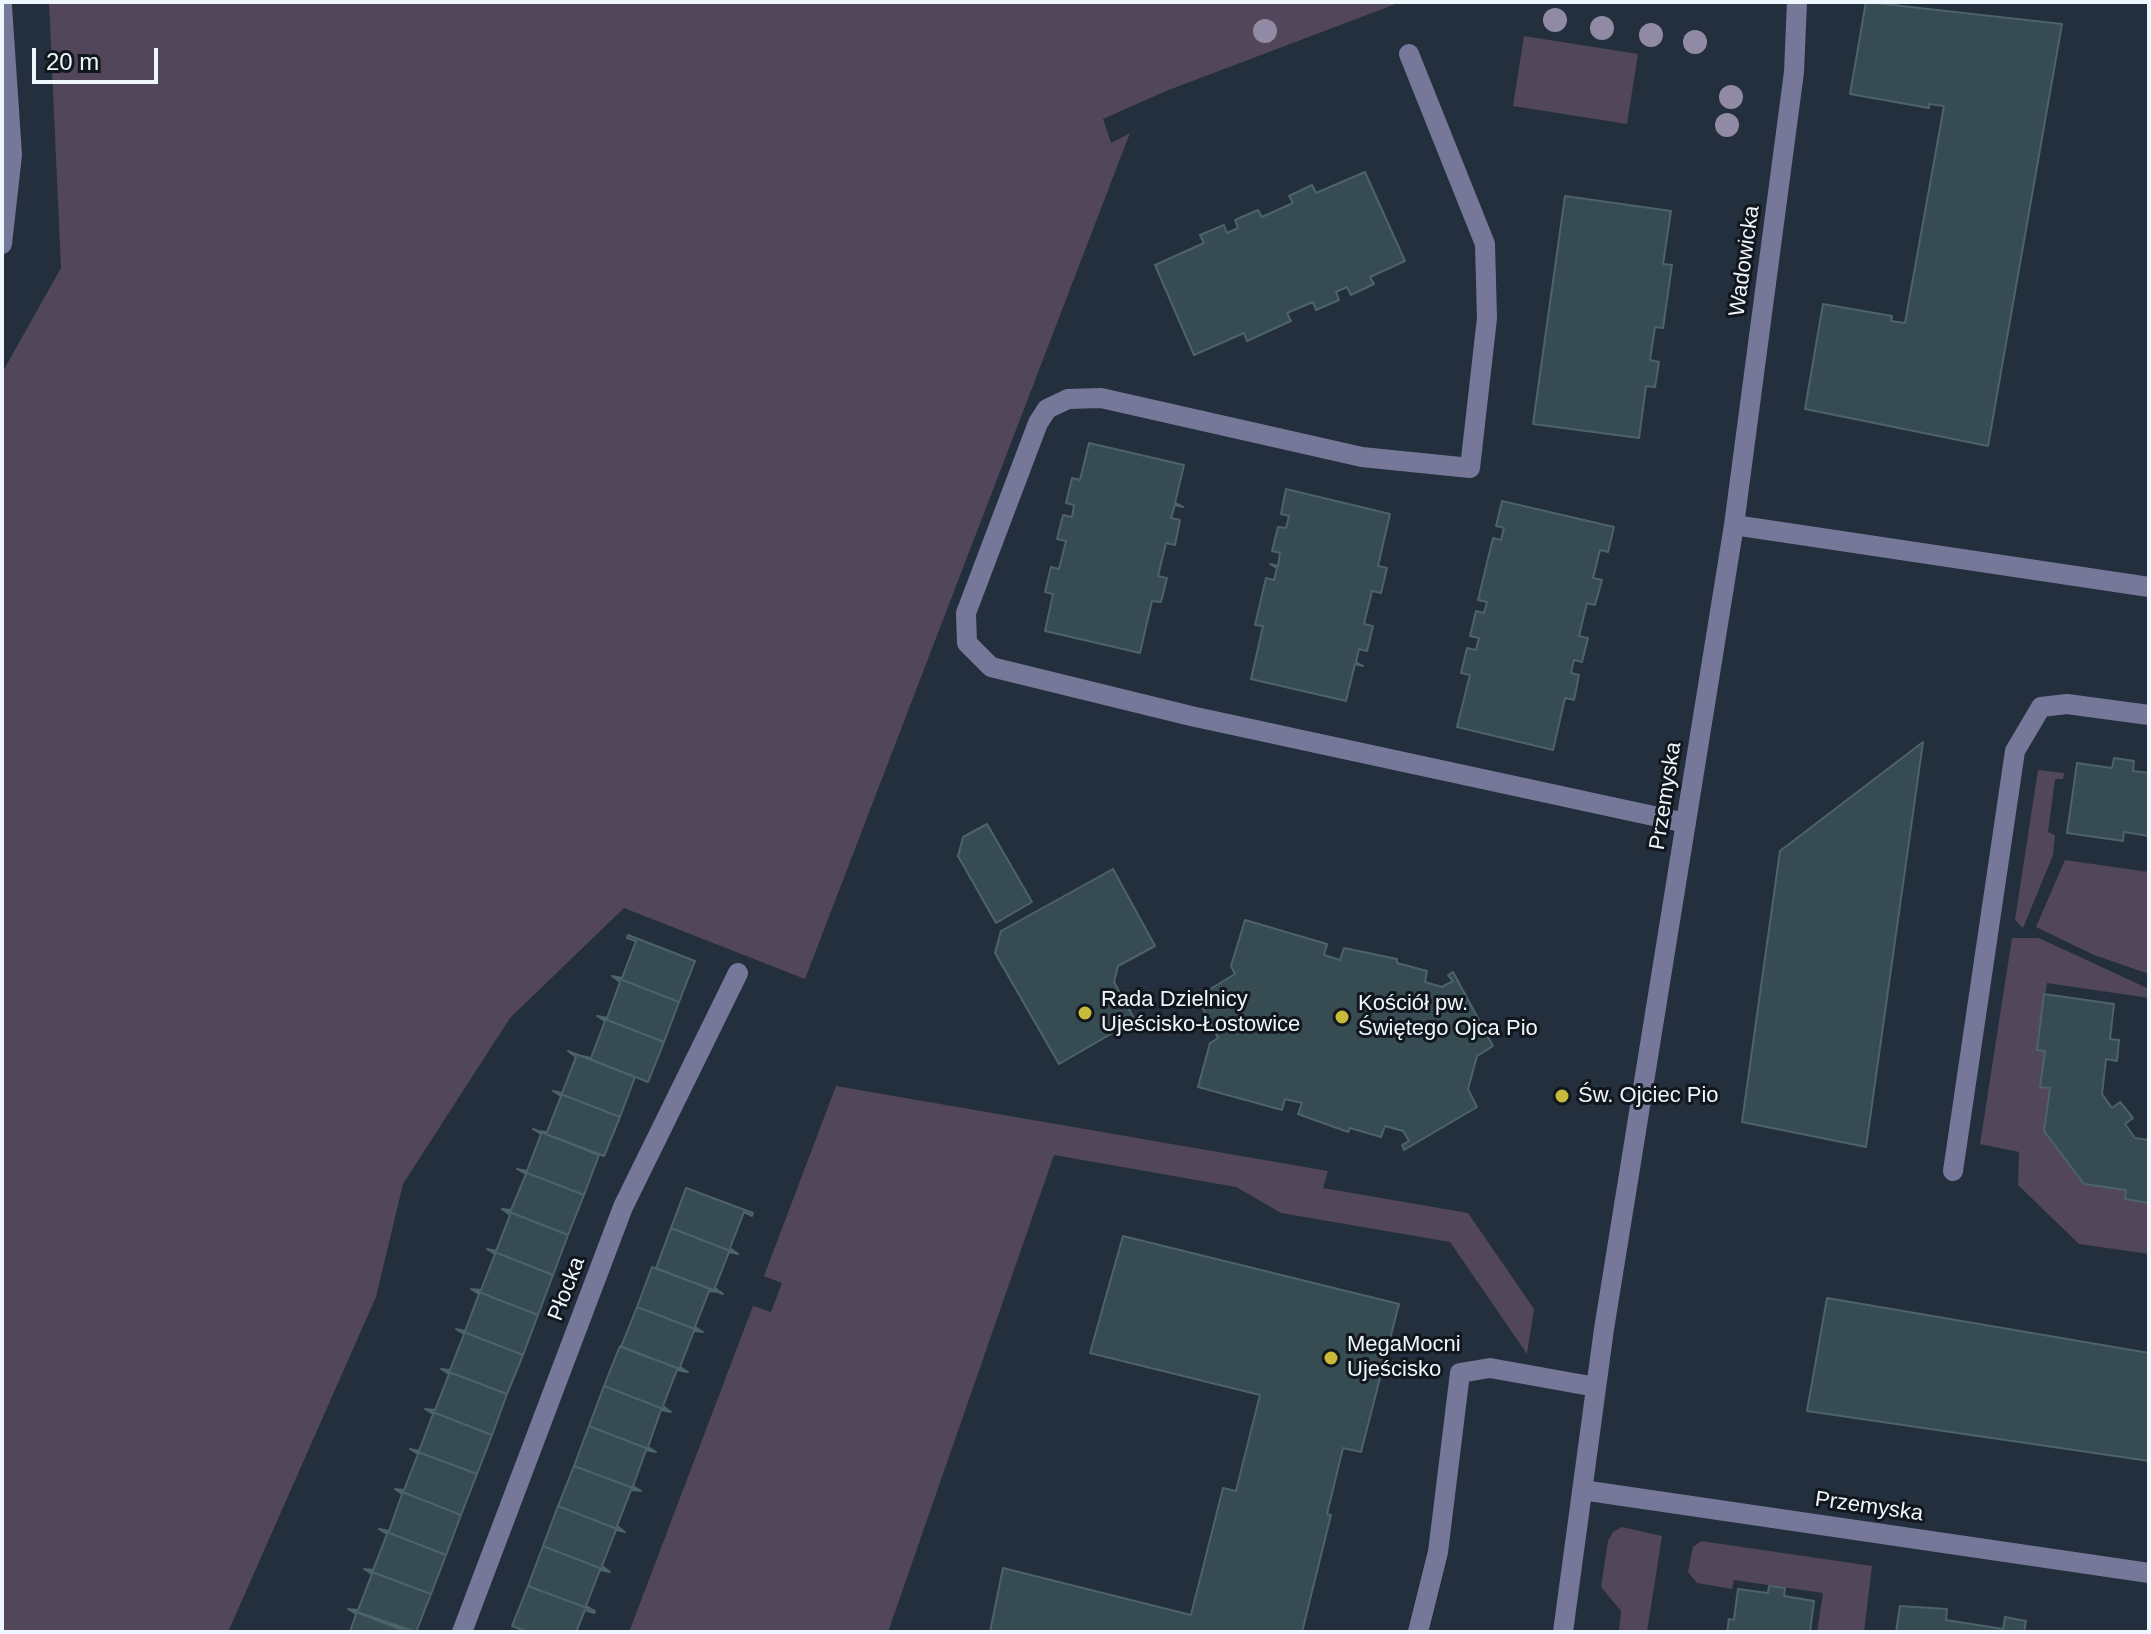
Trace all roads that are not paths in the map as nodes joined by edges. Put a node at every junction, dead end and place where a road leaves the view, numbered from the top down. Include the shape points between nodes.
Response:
1 (1797, 2) edge
2 (2, 6) edge
3 (1409, 54) dead end
4 (2, 244) edge
5 (1734, 525) junction
6 (2149, 587) edge
7 (2149, 715) edge
8 (1686, 823) junction
9 (738, 973) dead end
10 (1953, 1171) dead end
11 (1596, 1387) junction
12 (1582, 1490) junction
13 (2149, 1573) edge
14 (462, 1632) edge
15 (1418, 1632) edge
16 (1563, 1632) edge

1 - 5 street, Wadowicka via 1794,72
2 - 4 street via 12,155
3 - 8 street via 1485,244 1487,318 1470,468 1362,457 1101,398 1068,399 1047,409 1038,423 966,613 967,643 991,667 1191,716
5 - 6 street
5 - 8 street, Przemyska
7 - 10 street via 2067,704 2041,707 2015,751
8 - 11 street, Przemyska
9 - 14 street, Płocka via 623,1207
11 - 12 street, Przemyska
11 - 15 street via 1490,1368 1460,1373 1438,1552
12 - 13 street, Przemyska
12 - 16 street, Przemyska

